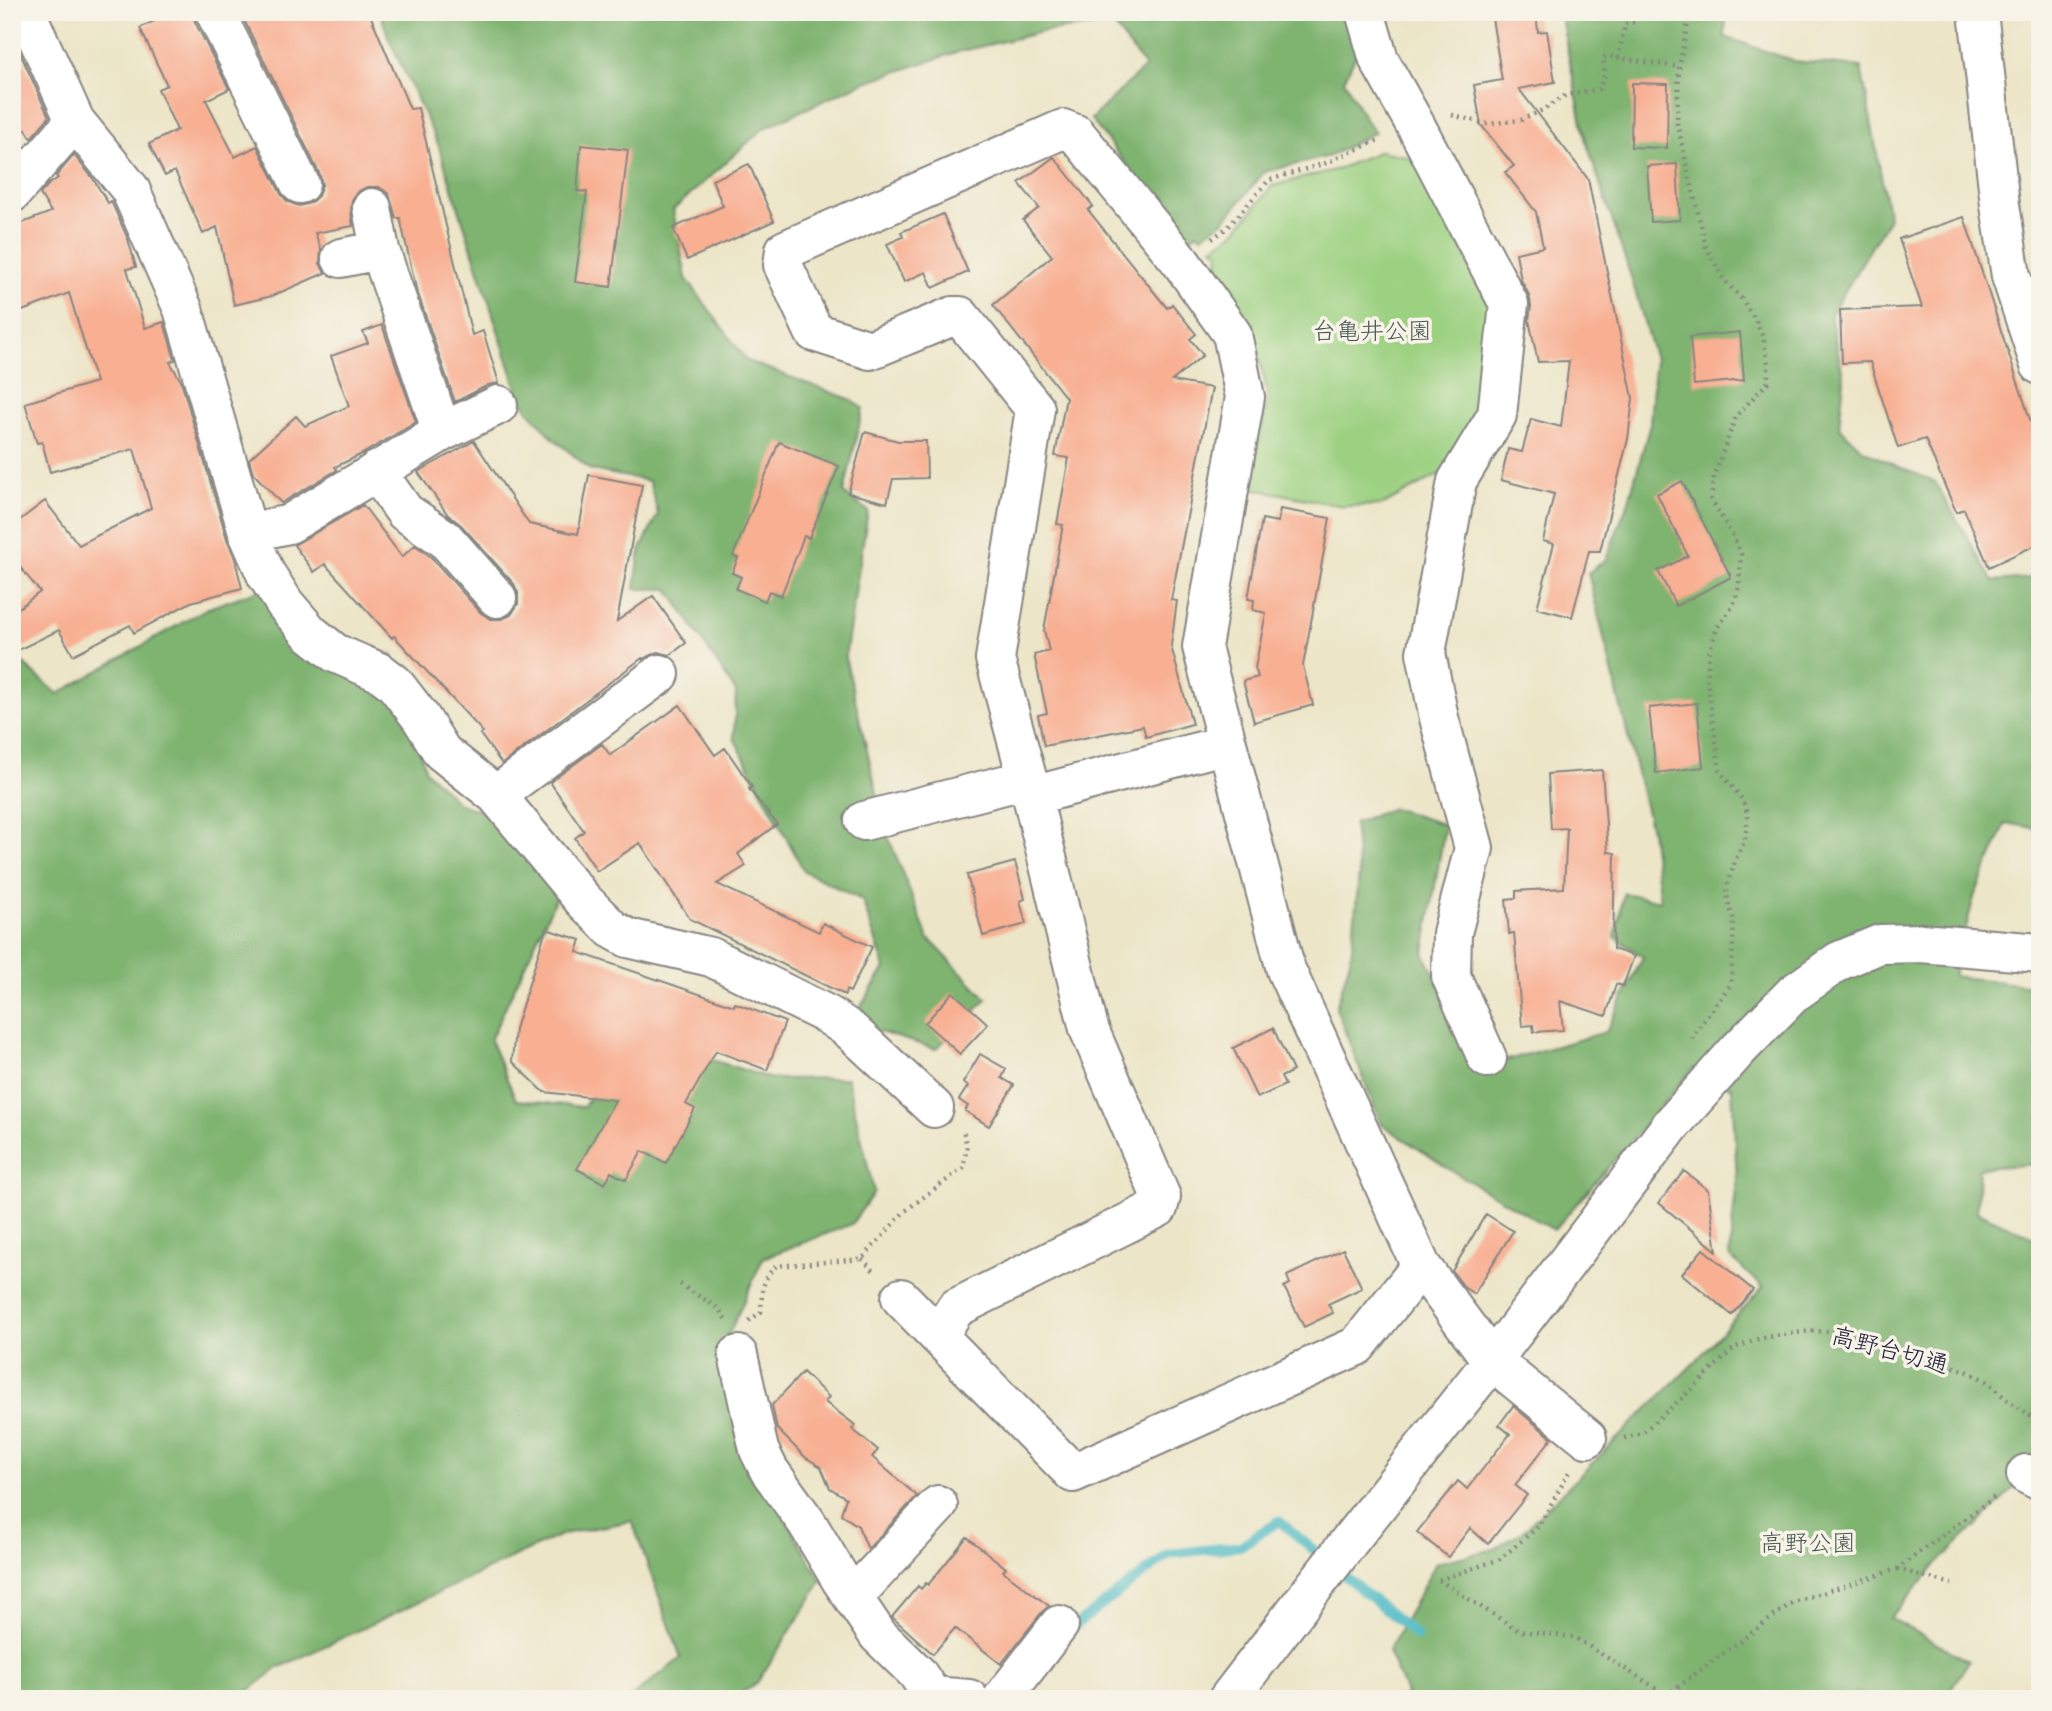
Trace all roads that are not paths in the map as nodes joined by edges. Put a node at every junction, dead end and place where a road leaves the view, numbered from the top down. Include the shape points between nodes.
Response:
1 (215, 12) edge
2 (1366, 12) edge
3 (1978, 12) edge
4 (33, 23) edge
5 (75, 121) junction
6 (300, 184) dead end
7 (12, 193) edge
8 (372, 208) dead end
9 (380, 250) junction
10 (341, 258) dead end
11 (2040, 365) edge
12 (498, 405) dead end
13 (442, 432) junction
14 (376, 471) junction
15 (248, 533) junction
16 (497, 598) dead end
17 (660, 674) dead end
18 (1227, 744) junction
19 (1029, 788) junction
20 (496, 795) junction
21 (864, 821) dead end
22 (2040, 953) edge
23 (1487, 1058) dead end
24 (934, 1108) road end
25 (1421, 1266) junction
26 (901, 1298) dead end
27 (938, 1336) junction
28 (736, 1343) road end
29 (1492, 1362) junction
30 (1587, 1438) road end
31 (938, 1505) dead end
32 (854, 1596) junction
33 (1059, 1625) dead end
34 (941, 1698) edge
35 (1002, 1699) edge
36 (1228, 1699) edge

1 - 6 street
2 - 23 street via 1379,60 1509,304 1497,415 1457,481 1426,653 1474,848 1452,933 1451,976
3 - 11 street via 2011,276
4 - 5 street
5 - 7 street
5 - 15 street via 130,189 183,309
8 - 9 street
9 - 10 street
9 - 13 street
12 - 13 street
13 - 14 street
14 - 15 street via 289,524
14 - 16 street via 405,512 445,540
15 - 20 street via 265,574 310,634 335,653 382,673 421,718 442,752
17 - 20 street
18 - 19 street
18 - 19 street via 1202,647 1245,397 1232,334 1181,262 1076,134 1063,129 785,250 783,265 814,332 870,350 960,316 1035,409 995,659
18 - 25 street via 1286,970
19 - 21 street
19 - 27 street via 1089,1030 1161,1197 1158,1208 956,1308
20 - 24 street via 612,929 628,938 711,957 828,1014
22 - 29 street via 1880,944 1839,961 1805,985 1672,1124
25 - 27 street via 1357,1346 1073,1473
25 - 29 street
26 - 27 street
28 - 32 street via 759,1450
29 - 30 street
29 - 36 street
31 - 32 street
32 - 34 street via 878,1635
33 - 35 street

